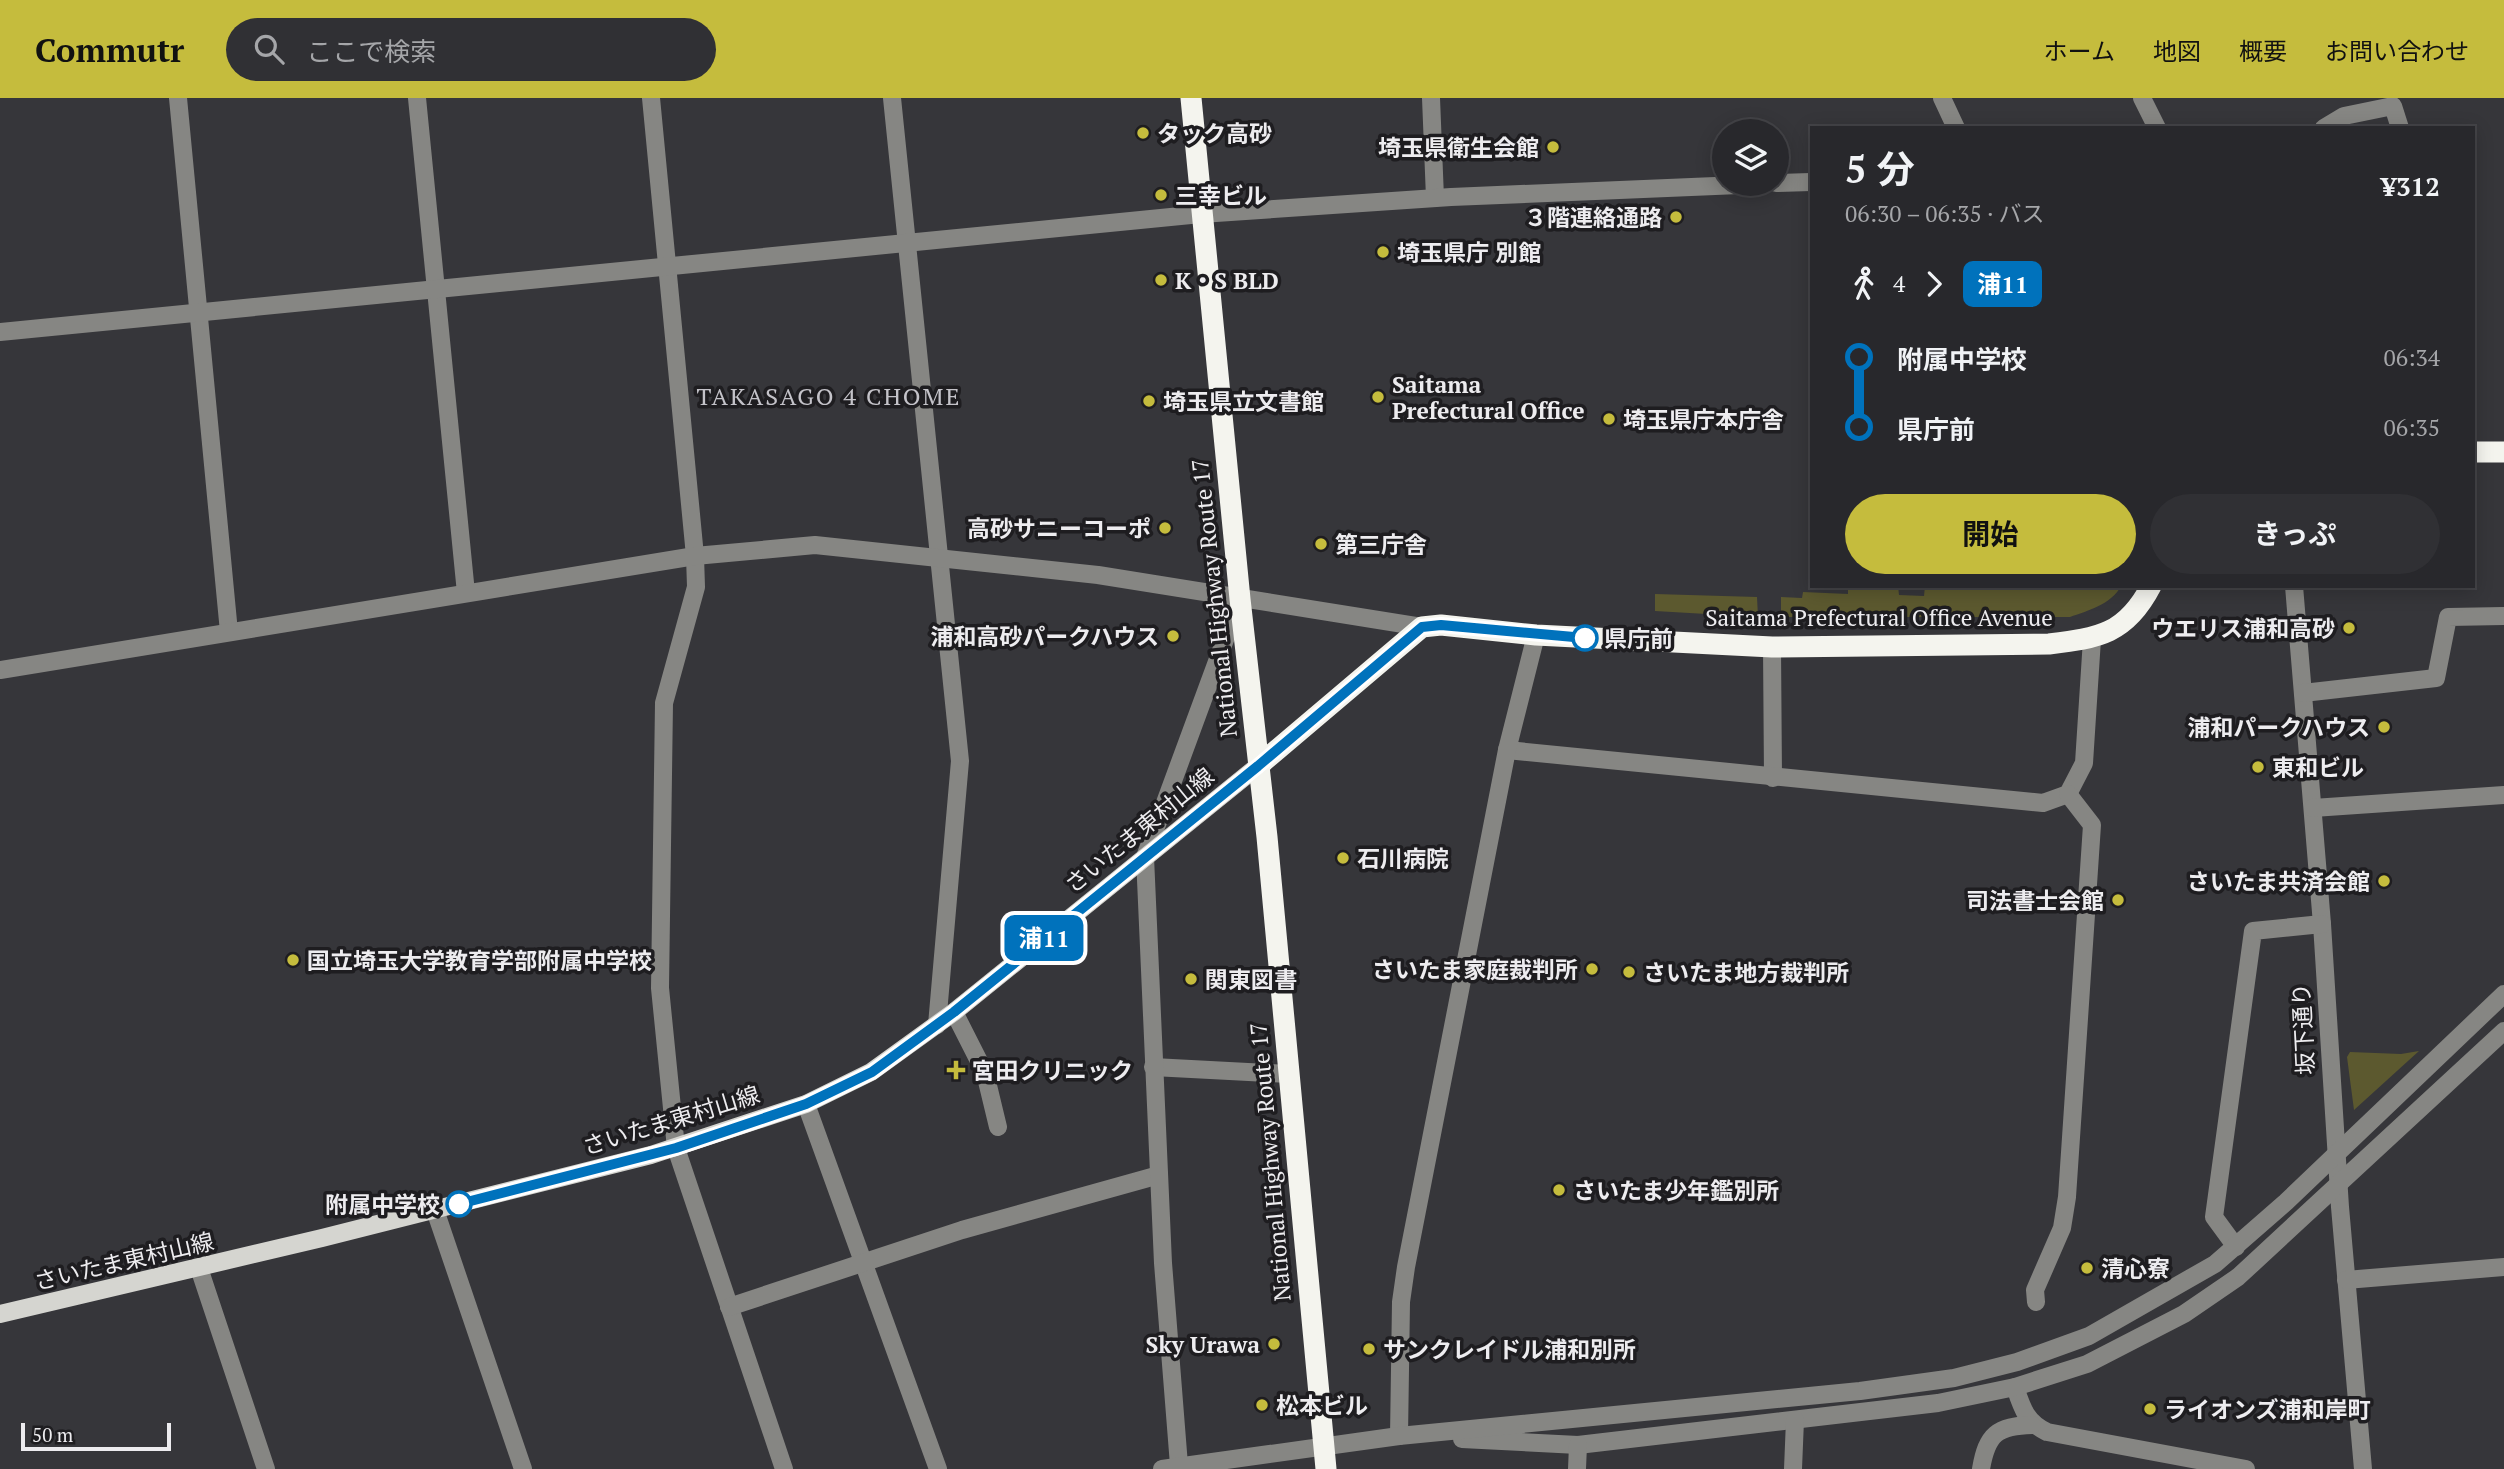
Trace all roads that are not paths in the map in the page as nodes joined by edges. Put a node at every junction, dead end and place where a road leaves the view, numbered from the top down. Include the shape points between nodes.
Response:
1 (178, 98) edge
2 (417, 98) edge
3 (652, 98) edge
4 (892, 98) edge
5 (1191, 98) edge
6 (1431, 98) edge
7 (1942, 98) edge
8 (2142, 98) edge
9 (1955, 126) edge
10 (2156, 126) edge
11 (2327, 126) edge
12 (2399, 126) edge
13 (1810, 182) edge
14 (1789, 183) edge
15 (1712, 186) edge
16 (1435, 198) junction
17 (1201, 214) junction
18 (909, 243) junction
19 (668, 267) junction
20 (436, 290) junction
21 (198, 313) junction
22 (0, 332) edge
23 (2475, 452) edge
24 (2504, 453) edge
25 (695, 556) junction
26 (941, 556) junction
27 (2150, 588) edge
28 (2294, 588) edge
29 (466, 593) junction
30 (1240, 599) junction
31 (2504, 616) edge
32 (1422, 627) junction
33 (229, 632) junction
34 (1536, 635) junction
35 (2092, 639) junction
36 (1772, 648) junction
37 (0, 670) edge
38 (2303, 693) junction
39 (1507, 750) junction
40 (1258, 766) junction
41 (1773, 778) junction
42 (2068, 793) junction
43 (2504, 795) edge
44 (2313, 808) junction
45 (1145, 857) junction
46 (2322, 924) junction
47 (2504, 994) edge
48 (954, 1012) junction
49 (937, 1025) junction
50 (2504, 1031) edge
51 (1153, 1067) junction
52 (1288, 1074) junction
53 (806, 1104) junction
54 (999, 1127) dead end
55 (676, 1148) junction
56 (2337, 1155) junction
57 (1159, 1175) junction
58 (2338, 1182) junction
59 (435, 1210) junction
60 (2236, 1247) junction
61 (862, 1263) junction
62 (2504, 1267) edge
63 (199, 1268) junction
64 (2346, 1280) junction
65 (2036, 1302) dead end
66 (729, 1307) junction
67 (0, 1314) edge
68 (2015, 1387) junction
69 (1795, 1420) junction
70 (2032, 1424) junction
71 (1399, 1436) junction
72 (1323, 1445) junction
73 (1578, 1445) junction
74 (1170, 1467) edge
75 (267, 1469) edge
76 (523, 1469) edge
77 (784, 1469) edge
78 (938, 1469) edge
79 (1326, 1469) edge
80 (1577, 1469) edge
81 (1793, 1469) edge
82 (1981, 1469) edge
83 (2246, 1469) edge
84 (2363, 1469) edge

1 - 21 street
2 - 20 street
3 - 19 street
4 - 18 street
5 - 17 highway, National Highway Route 17
6 - 16 street
7 - 9 street
8 - 10 street
11 - 12 street via 2344,116 2393,106
13 - 14 street
15 - 16 street
16 - 17 street
17 - 18 street
17 - 30 highway, National Highway Route 17
18 - 19 street
18 - 26 street
19 - 20 street
19 - 25 street
20 - 21 street
20 - 29 street
21 - 22 street
21 - 33 street
23 - 24 highway
25 - 26 street via 815,545
25 - 29 street
25 - 55 street via 696,587 664,703 660,988
26 - 30 street via 1098,575
26 - 49 street via 960,761
27 - 35 highway, Saitama Prefectural Office Avenue via 2133,615 2115,630
28 - 38 street, 坂下通り
29 - 33 street
30 - 32 street
30 - 40 highway, National Highway Route 17
30 - 45 street
31 - 38 street via 2448,617 2436,678
32 - 34 highway, Saitama Prefectural Office Avenue
32 - 40 highway
33 - 37 street
34 - 36 highway, Saitama Prefectural Office Avenue
34 - 39 street
35 - 36 highway, Saitama Prefectural Office Avenue via 2049,645
35 - 42 street via 2084,763
36 - 41 street
38 - 44 street, 坂下通り
39 - 41 street
39 - 71 street via 1401,1301
40 - 45 main road, さいたま東村山線
40 - 52 highway, National Highway Route 17
41 - 42 street via 2043,803
42 - 65 street via 2092,825 2067,1197 2062,1228 2035,1290
43 - 44 street
44 - 46 street, 坂下通り
45 - 48 main road, さいたま東村山線
45 - 51 street
46 - 56 street, 坂下通り
46 - 60 street via 2253,930 2214,1217
47 - 56 street
48 - 49 main road, さいたま東村山線
48 - 54 street via 985,1073
49 - 53 main road, さいたま東村山線 via 872,1072
50 - 58 street
51 - 52 street
51 - 57 street
52 - 72 highway, National Highway Route 17
53 - 55 main road, さいたま東村山線
53 - 61 street
55 - 59 main road, さいたま東村山線
55 - 66 street
56 - 58 street, 坂下通り
56 - 60 street
57 - 61 street
57 - 74 street
58 - 64 street, 坂下通り
58 - 68 street via 2238,1277 2185,1314 2087,1364
59 - 63 main road, さいたま東村山線
59 - 76 street
60 - 71 street via 2160,1298 2089,1336 1954,1378
61 - 66 street
61 - 78 street
62 - 64 street
63 - 67 main road, さいたま東村山線
63 - 75 street
64 - 84 street, 坂下通り
66 - 77 street
68 - 69 street via 1938,1403
68 - 70 street
69 - 73 street
69 - 81 street
70 - 82 street via 2008,1426 1994,1435 1985,1447
70 - 83 street via 2047,1432
71 - 72 street
71 - 73 street
72 - 74 street
72 - 79 highway, National Highway Route 17
73 - 80 street

